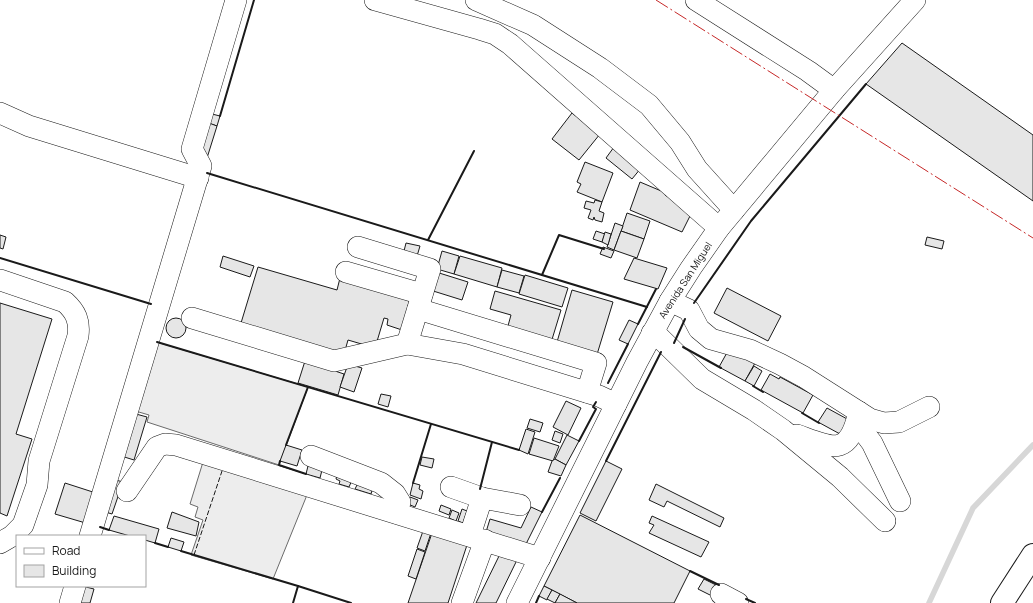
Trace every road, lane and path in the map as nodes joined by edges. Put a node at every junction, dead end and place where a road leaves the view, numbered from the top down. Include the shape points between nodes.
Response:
1 (236, 0) edge
2 (375, 0) edge
3 (476, 0) edge
4 (696, 0) edge
5 (915, 0) edge
6 (834, 90) junction
7 (0, 113) edge
8 (198, 178) junction
9 (734, 210) junction
10 (719, 228) junction
11 (358, 247) dead end
12 (346, 272) dead end
13 (0, 280) edge
14 (670, 300) junction
15 (420, 301) junction
16 (192, 318) dead end
17 (652, 333) junction
18 (407, 344) junction
19 (587, 392) junction
20 (616, 404) junction
21 (929, 407) dead end
22 (858, 418) junction
23 (783, 430) junction
24 (311, 456) dead end
25 (451, 487) dead end
26 (127, 491) dead end
27 (482, 498) junction
28 (900, 501) dead end
29 (520, 505) dead end
30 (397, 513) junction
31 (885, 521) dead end
32 (90, 535) edge
33 (477, 538) junction
34 (0, 542) edge
35 (1033, 556) edge
36 (540, 558) junction
37 (75, 587) edge
38 (521, 602) edge
39 (70, 603) edge
40 (462, 603) edge
41 (1002, 603) edge

1 - 8 street via 192,149 201,166
2 - 10 street via 495,34 510,44
3 - 9 street via 533,25 600,68 649,105 680,142 697,169
4 - 6 street
5 - 6 street, Avenida San Miguel
6 - 9 street, Avenida San Miguel
7 - 8 street via 29,126
8 - 32 street
9 - 10 street, Avenida San Miguel
10 - 14 street, Avenida San Miguel
11 - 15 street via 430,269
12 - 15 street
13 - 34 street via 65,302 75,313 79,326 39,461 37,485 23,525 12,536
14 - 17 street, Avenida San Miguel
14 - 22 street via 689,310 699,329 711,340 750,350 780,364 804,377
15 - 18 street
15 - 19 street via 596,363
16 - 18 street via 334,361
17 - 20 street, Avenida San Miguel
17 - 23 street via 702,379
18 - 19 street via 463,354
19 - 20 street
20 - 36 street, Avenida San Miguel
21 - 22 street via 899,422 884,423
22 - 23 street via 850,438 841,446 830,447
22 - 28 street
23 - 31 street via 840,477
24 - 30 street via 389,488 400,502
25 - 27 street
26 - 30 street via 152,453 161,446 170,444
27 - 29 street
27 - 33 street
30 - 33 street
33 - 36 street
33 - 40 street
35 - 41 main road
36 - 38 street, Avenida San Miguel
37 - 39 street

